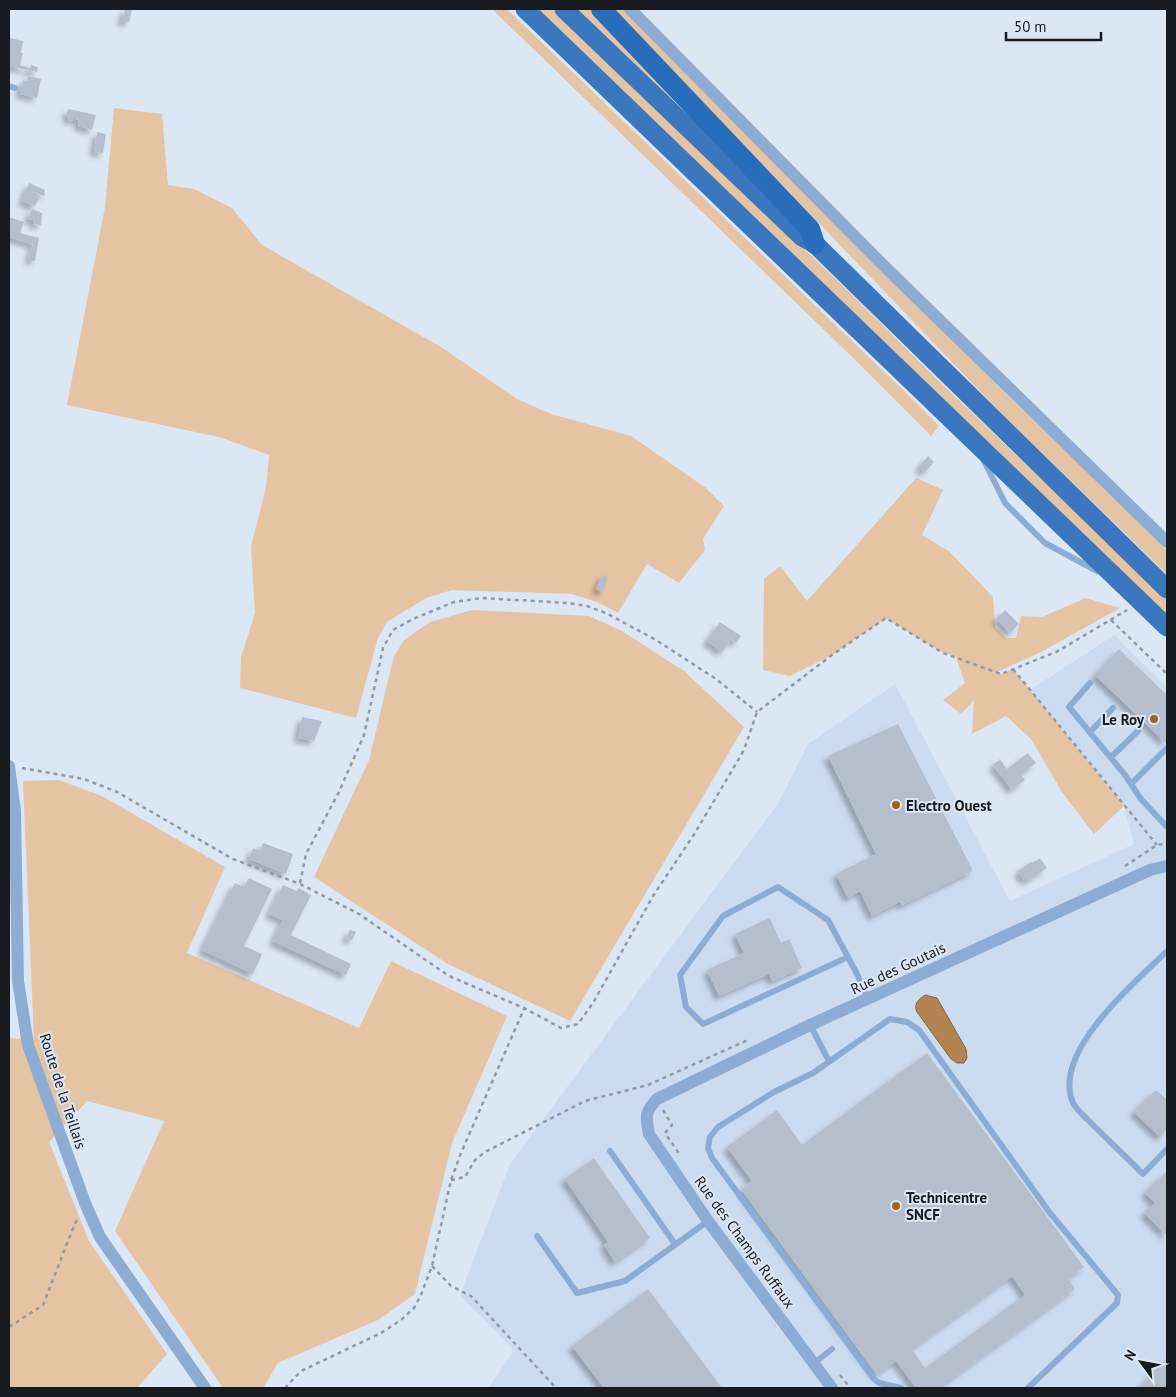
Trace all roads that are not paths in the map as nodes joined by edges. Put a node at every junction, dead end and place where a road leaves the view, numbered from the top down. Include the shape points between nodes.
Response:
1 (525, 9) edge
2 (564, 9) edge
3 (601, 9) edge
4 (630, 9) edge
5 (815, 244) junction
6 (974, 440) junction
7 (1167, 542) edge
8 (1167, 589) edge
9 (1136, 597) junction
10 (1167, 627) edge
11 (1090, 683) dead end
12 (1113, 708) dead end
13 (1138, 731) dead end
14 (1090, 732) junction
15 (1167, 748) edge
16 (1110, 757) junction
17 (14, 766) edge
18 (1131, 784) junction
19 (1167, 827) edge
20 (1167, 866) edge
21 (1167, 952) edge
22 (848, 957) junction
23 (868, 999) junction
24 (810, 1025) junction
25 (829, 1062) junction
26 (652, 1104) joint
27 (1167, 1149) edge
28 (610, 1151) dead end
29 (708, 1221) junction
30 (537, 1236) dead end
31 (675, 1244) junction
32 (832, 1349) dead end
33 (813, 1364) junction
34 (205, 1388) edge
35 (832, 1388) edge
36 (901, 1388) edge
37 (1028, 1388) edge

1 - 6 main road
2 - 5 main road via 802,237
3 - 5 highway via 810,229
4 - 7 street via 878,260
5 - 8 main road
6 - 9 main road
6 - 9 lane via 1005,504 1045,543 1089,566
9 - 10 main road
11 - 14 lane via 1069,707
12 - 14 lane
13 - 16 lane
14 - 16 lane
15 - 18 lane
16 - 18 lane
17 - 34 street, Route de la Teillais via 18,981 28,1045 100,1237
18 - 19 lane
20 - 23 street, Rue des Goutais via 1150,870
21 - 27 lane via 1113,1004 1080,1048 1068,1087 1074,1105 1143,1174
22 - 22 lane via 828,920 778,887 723,916 680,975 686,1007 703,1024
22 - 23 lane
23 - 24 street, Rue des Goutais
24 - 25 lane
24 - 26 street, Rue des Goutais
25 - 36 lane via 718,1127 710,1137 708,1148 712,1158 874,1378
25 - 37 lane via 890,1019 907,1022 919,1030 1050,1213 1118,1295 1117,1303
26 - 29 street, Rue des Champs Ruffaux via 646,1121 649,1134
28 - 31 lane
29 - 31 lane
29 - 33 street, Rue des Champs Ruffaux
30 - 31 lane via 577,1293 625,1282
32 - 33 lane
33 - 35 street, Rue des Champs Ruffaux

